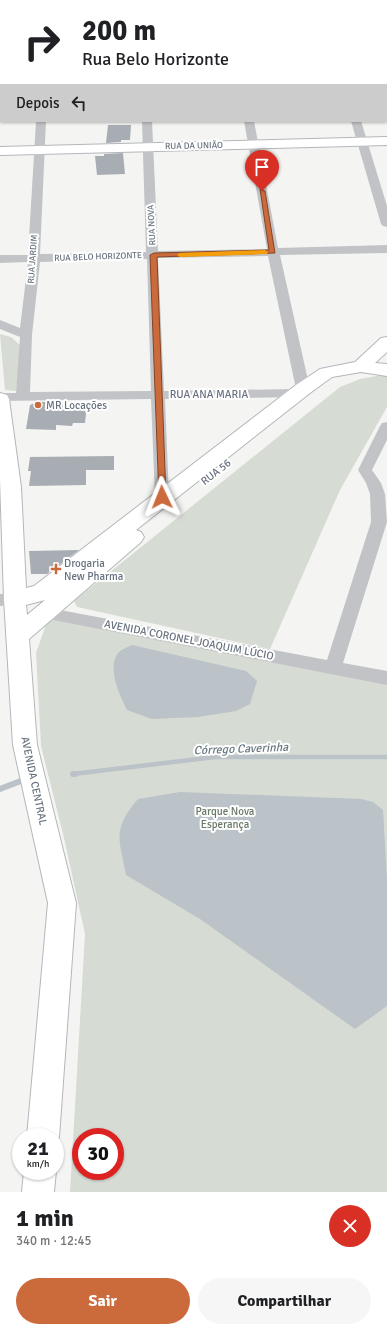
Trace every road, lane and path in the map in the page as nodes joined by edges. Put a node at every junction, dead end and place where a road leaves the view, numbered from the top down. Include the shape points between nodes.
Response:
1 (41, 122) edge
2 (147, 122) edge
3 (250, 122) edge
4 (356, 122) edge
5 (387, 141) edge
6 (362, 142) junction
7 (254, 145) junction
8 (148, 147) junction
9 (39, 150) junction
10 (0, 151) edge
11 (387, 224) edge
12 (387, 249) edge
13 (273, 252) junction
14 (154, 255) junction
15 (0, 259) edge
16 (34, 259) junction
17 (0, 324) edge
18 (26, 335) junction
19 (386, 345) edge
20 (372, 370) edge
21 (300, 391) junction
22 (159, 394) junction
23 (23, 396) junction
24 (0, 398) edge
25 (387, 426) edge
26 (6, 487) edge
27 (162, 497) junction
28 (7, 599) edge
29 (44, 613) junction
30 (17, 636) junction
31 (333, 668) junction
32 (387, 678) edge
33 (44, 1128) edge
34 (39, 1180) edge
35 (38, 1192) edge

1 - 9 street, RUA JARDIM
2 - 8 street, RUA NOVA
3 - 7 street
4 - 6 street
5 - 6 street, RUA DA UNIÃO
6 - 7 street, RUA DA UNIÃO
6 - 11 street
7 - 8 street, RUA DA UNIÃO
7 - 13 street
8 - 9 street, RUA DA UNIÃO
8 - 14 street, RUA NOVA
9 - 10 street, RUA DA UNIÃO
9 - 16 street, RUA JARDIM
12 - 13 street, RUA BELO HORIZONTE
13 - 14 street, RUA BELO HORIZONTE
13 - 21 street
14 - 16 street, RUA BELO HORIZONTE
14 - 22 street, RUA NOVA
15 - 16 street, RUA BELO HORIZONTE
16 - 18 street, RUA JARDIM
17 - 18 street
18 - 23 street, RUA JARDIM
19 - 20 street, RUA 56
20 - 21 street, RUA 56 via 330,372
20 - 29 street, RUA 56 via 328,384 166,510
21 - 22 street, RUA ANA MARIA
21 - 27 street, RUA 56
22 - 23 street, RUA ANA MARIA
22 - 27 street, RUA NOVA
23 - 24 street, RUA ANA MARIA
24 - 26 street, AVENIDA CENTRAL
25 - 31 street via 365,470 375,484 380,502 379,522
26 - 28 street, AVENIDA CENTRAL
27 - 28 street, RUA 56 via 41,593
28 - 30 street, AVENIDA CENTRAL
29 - 30 street, RUA 56
29 - 31 street, AVENIDA CORONEL JOAQUIM LÚCIO
30 - 33 street, AVENIDA CENTRAL via 25,745 62,903
31 - 32 street, AVENIDA CORONEL JOAQUIM LÚCIO
34 - 35 street

